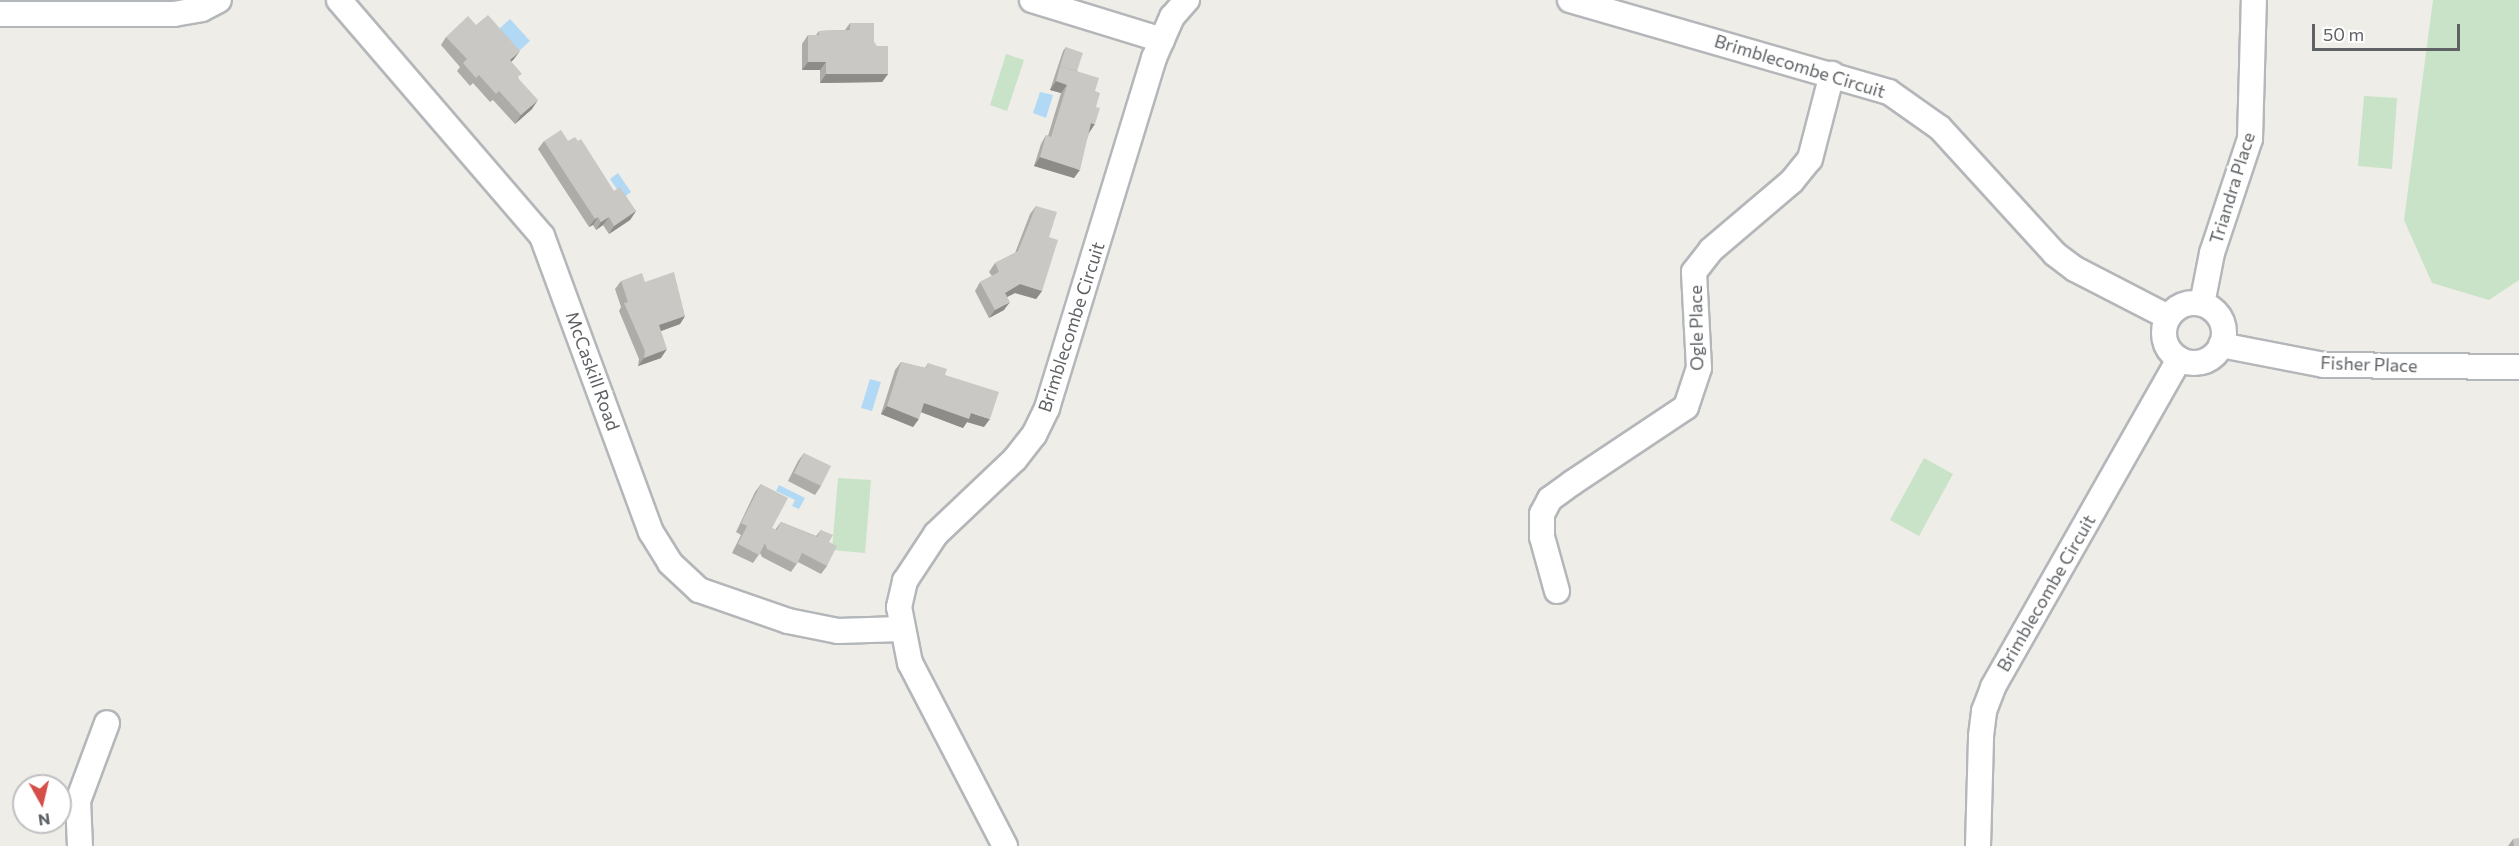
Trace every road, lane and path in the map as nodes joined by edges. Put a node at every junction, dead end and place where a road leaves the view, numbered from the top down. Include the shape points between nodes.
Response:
1 (219, 0) edge
2 (339, 0) edge
3 (1032, 0) edge
4 (1187, 0) edge
5 (1570, 0) edge
6 (2254, 0) edge
7 (0, 14) edge
8 (1162, 40) junction
9 (1832, 74) junction
10 (2202, 304) junction
11 (2168, 317) junction
12 (2222, 345) junction
13 (2179, 359) junction
14 (2519, 367) edge
15 (1557, 591) dead end
16 (901, 628) junction
17 (107, 723) dead end
18 (80, 846) edge
19 (1005, 846) edge
20 (1978, 846) edge

1 - 7 street via 202,9 174,14
2 - 16 street, McCaskill Road via 542,236 651,532 670,563 699,590 788,621 837,631
3 - 8 street
4 - 8 street, Brimblecombe Circuit via 1172,17
5 - 9 street, Brimblecombe Circuit
6 - 10 street, Triandra Place via 2250,139 2212,254
8 - 16 street, Brimblecombe Circuit via 1047,408 1034,435 1015,459 936,534 918,559 905,581 899,607
9 - 11 street, Brimblecombe Circuit via 1874,86 1913,106 1940,128 2055,254 2075,269
9 - 15 street, Ogle Place via 1810,159 1792,181 1711,250 1694,272 1699,368 1686,407 1550,499 1542,514 1542,537
10 - 11 street via 2179,306
10 - 12 street via 2223,325
11 - 13 street via 2166,345
12 - 13 street via 2216,354 2198,363
12 - 14 street, Fisher Place via 2324,365
13 - 20 street, Brimblecombe Circuit via 1993,687 1980,736
16 - 19 street, Brimblecombe Circuit via 910,663
17 - 18 street via 78,801

